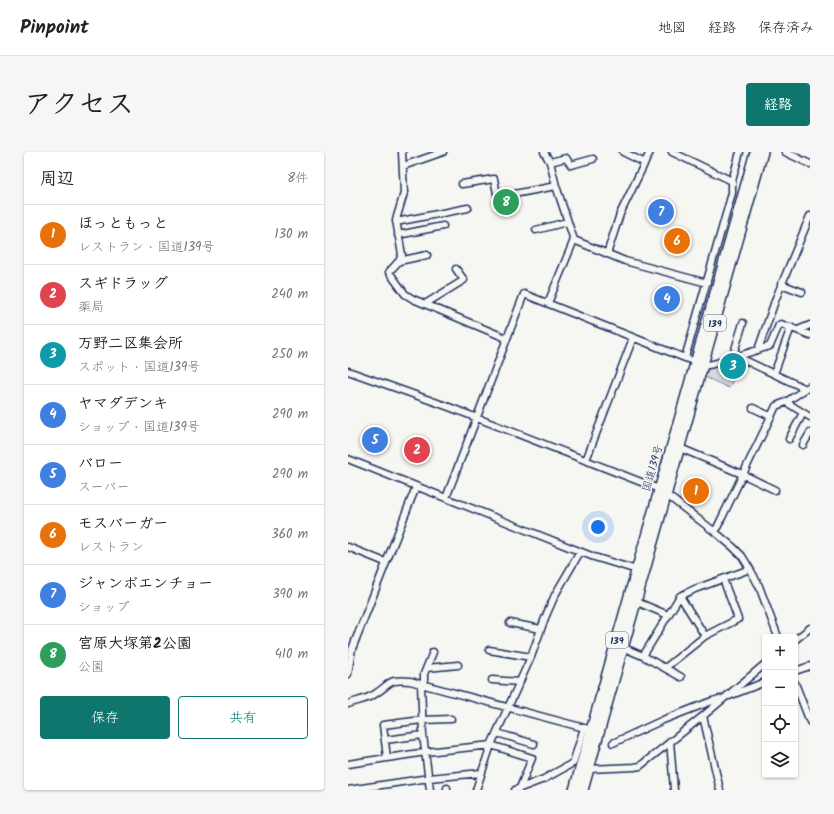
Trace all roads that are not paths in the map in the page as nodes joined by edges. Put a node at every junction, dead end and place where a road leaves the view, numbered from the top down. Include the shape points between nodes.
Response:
1 (402, 152) edge
2 (443, 152) edge
3 (544, 152) edge
4 (623, 152) edge
5 (650, 152) edge
6 (672, 152) edge
7 (740, 152) edge
8 (755, 152) edge
9 (763, 152) edge
10 (785, 152) edge
11 (592, 159) dead end
12 (550, 162) junction
13 (645, 163) junction
14 (810, 164) edge
15 (403, 166) junction
16 (732, 181) junction
17 (462, 184) dead end
18 (556, 186) junction
19 (498, 197) junction
20 (468, 208) dead end
21 (500, 208) dead end
22 (810, 216) edge
23 (396, 222) junction
24 (567, 222) junction
25 (443, 226) dead end
26 (807, 228) edge
27 (536, 230) dead end
28 (398, 235) junction
29 (574, 240) junction
30 (717, 250) junction
31 (727, 252) junction
32 (607, 254) junction
33 (426, 255) dead end
34 (399, 262) junction
35 (456, 269) dead end
36 (707, 283) junction
37 (781, 284) junction
38 (802, 292) dead end
39 (548, 303) junction
40 (424, 304) junction
41 (700, 305) junction
42 (711, 308) junction
43 (743, 323) dead end
44 (810, 325) edge
45 (791, 327) junction
46 (798, 330) junction
47 (810, 335) edge
48 (506, 338) junction
49 (633, 338) junction
50 (758, 350) junction
51 (685, 358) junction
52 (735, 358) junction
53 (699, 364) junction
54 (348, 371) edge
55 (774, 374) junction
56 (808, 388) edge
57 (786, 402) junction
58 (753, 408) dead end
59 (803, 413) junction
60 (770, 416) junction
61 (810, 417) edge
62 (476, 418) junction
63 (810, 433) edge
64 (789, 439) dead end
65 (803, 445) dead end
66 (680, 448) junction
67 (348, 459) edge
68 (586, 460) junction
69 (742, 474) junction
70 (416, 487) junction
71 (775, 490) dead end
72 (663, 491) junction
73 (446, 498) junction
74 (715, 532) junction
75 (348, 547) edge
76 (580, 552) junction
77 (385, 562) junction
78 (750, 569) junction
79 (637, 570) junction
80 (724, 579) junction
81 (680, 596) junction
82 (637, 602) junction
83 (668, 615) junction
84 (510, 623) dead end
85 (810, 628) edge
86 (541, 629) junction
87 (777, 634) edge
88 (705, 636) junction
89 (798, 638) edge
90 (624, 648) junction
91 (350, 650) edge
92 (489, 650) dead end
93 (433, 652) dead end
94 (643, 656) junction
95 (531, 657) junction
96 (458, 665) dead end
97 (762, 666) edge
98 (810, 666) edge
99 (427, 668) junction
100 (664, 668) junction
101 (798, 670) edge
102 (348, 674) edge
103 (681, 677) dead end
104 (492, 680) dead end
105 (520, 682) junction
106 (762, 683) edge
107 (423, 685) junction
108 (798, 691) edge
109 (723, 699) junction
110 (348, 704) edge
111 (509, 708) junction
112 (702, 716) junction
113 (451, 719) dead end
114 (422, 720) junction
115 (810, 722) edge
116 (588, 729) junction
117 (497, 733) junction
118 (424, 735) junction
119 (385, 740) junction
120 (670, 741) junction
121 (613, 743) dead end
122 (534, 744) dead end
123 (491, 745) junction
124 (426, 752) junction
125 (387, 758) junction
126 (348, 764) edge
127 (589, 769) junction
128 (481, 773) junction
129 (429, 778) junction
130 (518, 789) edge
131 (348, 790) edge
132 (430, 790) edge
133 (476, 790) edge
134 (574, 790) edge
135 (583, 790) edge
136 (674, 790) edge
137 (720, 790) edge

1 - 15 street
2 - 15 street
3 - 12 street
4 - 13 street
5 - 13 street
6 - 16 street
7 - 16 street
8 - 31 highway, 国道139号 / 139
9 - 53 highway, 国道139号 / 139
10 - 14 street
11 - 12 street via 571,165 566,158
12 - 18 street
13 - 32 street via 620,214
15 - 23 street via 404,193
16 - 30 street via 732,193
17 - 19 street via 494,179
18 - 19 street
18 - 24 street
19 - 21 street
20 - 23 street
22 - 26 street
23 - 28 street
24 - 27 street
24 - 29 street
25 - 28 street
26 - 37 street
28 - 34 street via 402,255
29 - 32 street
29 - 39 street
30 - 31 street
30 - 36 street
31 - 42 highway, 国道139号 / 139
32 - 36 street
33 - 34 street
34 - 40 street via 389,272 406,294
35 - 40 street via 466,279
36 - 41 street
37 - 38 street
37 - 50 street
39 - 48 street via 524,294
39 - 49 street
40 - 48 street
41 - 42 street
41 - 51 street
42 - 53 highway, 国道139号 / 139
43 - 52 street
44 - 46 street
45 - 46 street
45 - 50 street via 779,325 770,346
45 - 55 street
46 - 47 street
48 - 62 street
49 - 51 street
49 - 68 street
50 - 52 street
51 - 53 street
52 - 53 street via 713,364
52 - 55 street
53 - 66 highway, 国道139号 / 139
53 - 72 highway, 国道139号 / 139
54 - 62 street
55 - 56 street
56 - 57 street
57 - 59 street
57 - 60 street via 776,406
58 - 60 street
59 - 61 street
59 - 64 street
60 - 69 street
62 - 68 street
62 - 73 street
63 - 65 street
66 - 69 street
66 - 72 highway, 国道139号 / 139
67 - 70 street
68 - 72 street
69 - 71 street
69 - 74 street
70 - 73 street
70 - 77 street
72 - 74 street
72 - 79 highway, 国道139号 / 139
72 - 82 highway, 国道139号 / 139
73 - 76 street
74 - 78 street via 733,547
75 - 77 street
76 - 79 street
76 - 86 street via 555,595
77 - 91 street
78 - 80 street
78 - 87 street
79 - 116 highway, 国道139号 / 139
80 - 81 street
80 - 88 street via 738,619
81 - 83 street
81 - 88 street
82 - 83 street
82 - 90 highway, 国道139号 / 139
83 - 94 street
84 - 86 street
85 - 89 street
86 - 95 street
88 - 100 street
90 - 94 street
90 - 127 highway, 国道139号 / 139
91 - 102 street
92 - 95 street
93 - 99 street
94 - 100 street
95 - 105 street
96 - 99 street
97 - 109 street
98 - 101 street
99 - 107 street
100 - 103 street
104 - 105 street
105 - 111 street
106 - 109 street
107 - 110 street via 399,680 390,682 374,695
107 - 111 street
107 - 114 street
108 - 115 street
109 - 112 street
109 - 121 street via 712,701
111 - 116 street
111 - 117 street
112 - 120 street
112 - 137 street
113 - 114 street
114 - 118 street
114 - 119 street via 383,725
116 - 130 street via 573,763 544,779
116 - 134 highway, 国道139号 / 139
117 - 122 street
117 - 123 street
118 - 119 street
118 - 124 street
119 - 125 street
120 - 127 street via 640,766
120 - 136 street
123 - 124 street
123 - 128 street
123 - 130 street via 532,758
124 - 125 street
124 - 129 street
125 - 126 street
127 - 135 highway, 国道139号 / 139
128 - 129 street
128 - 133 street
129 - 131 street
129 - 132 street

